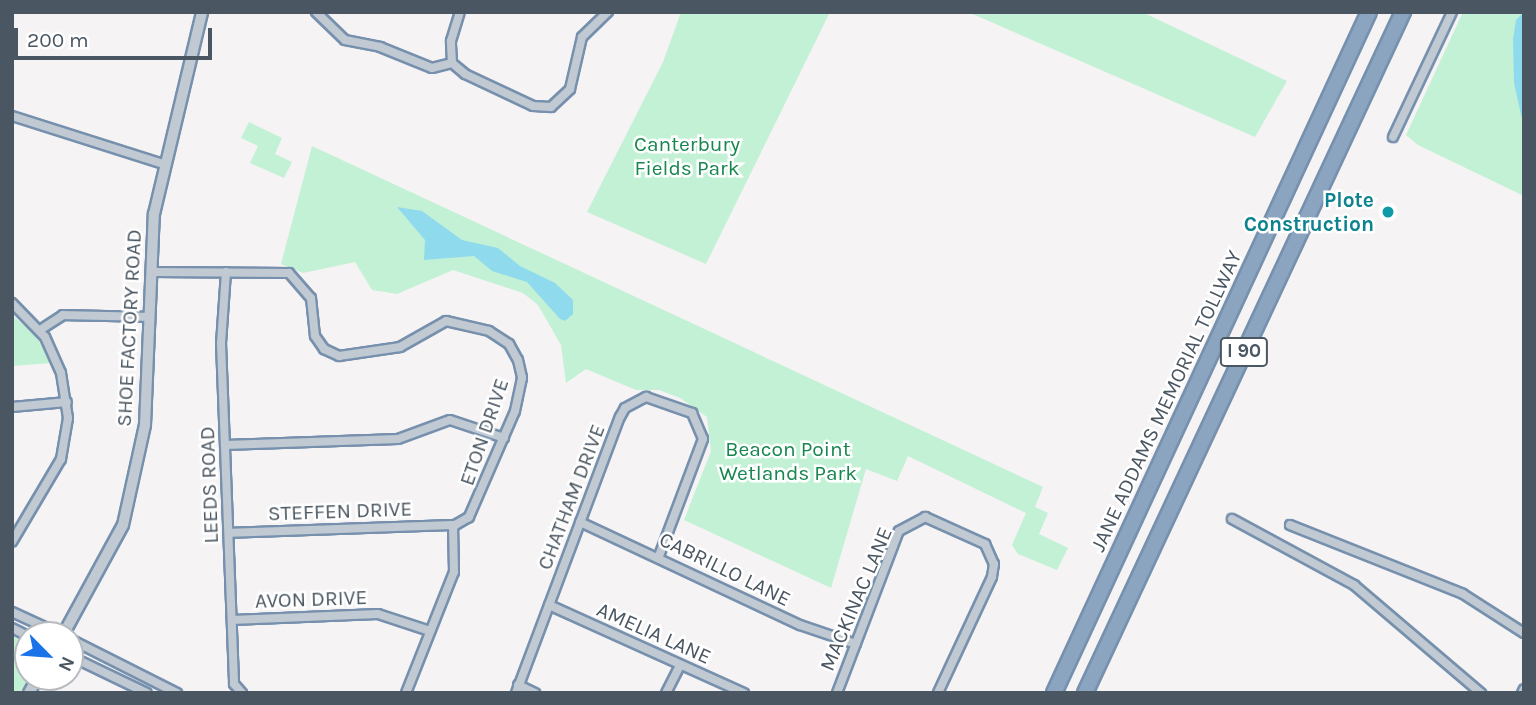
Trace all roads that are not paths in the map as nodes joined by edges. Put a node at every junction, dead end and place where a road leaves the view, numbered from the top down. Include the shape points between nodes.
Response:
1 (202, 12) edge
2 (316, 12) edge
3 (460, 12) edge
4 (608, 12) edge
5 (1368, 12) edge
6 (1403, 12) edge
7 (1452, 12) edge
8 (452, 63) junction
9 (12, 116) edge
10 (1394, 137) dead end
11 (163, 164) junction
12 (153, 272) junction
13 (226, 272) junction
14 (12, 303) edge
15 (150, 317) junction
16 (40, 330) junction
17 (67, 402) junction
18 (12, 407) edge
19 (504, 438) junction
20 (225, 445) junction
21 (1232, 519) dead end
22 (580, 522) junction
23 (453, 525) junction
24 (1290, 525) dead end
25 (229, 533) junction
26 (12, 541) edge
27 (659, 556) junction
28 (549, 605) junction
29 (12, 612) edge
30 (232, 620) junction
31 (32, 621) edge
32 (70, 621) edge
33 (430, 631) junction
34 (1524, 633) edge
35 (856, 644) junction
36 (84, 646) edge
37 (84, 663) edge
38 (680, 665) junction
39 (517, 689) edge
40 (147, 693) edge
41 (177, 693) edge
42 (242, 693) edge
43 (406, 693) edge
44 (535, 693) edge
45 (666, 693) edge
46 (744, 693) edge
47 (836, 693) edge
48 (938, 693) edge
49 (1054, 693) edge
50 (1085, 693) edge
51 (1481, 693) edge

1 - 11 street, SHOE FACTORY ROAD
2 - 8 street via 345,40 380,47 426,67
3 - 8 street via 450,49
4 - 8 street via 582,37 570,89 551,107 533,106 465,74
5 - 49 highway, JANE ADDAMS MEMORIAL TOLLWAY / I 90
6 - 50 highway, I 90
7 - 10 street
9 - 11 street
11 - 12 street, SHOE FACTORY ROAD via 154,214
12 - 13 street, ETON DRIVE
12 - 15 street, SHOE FACTORY ROAD
13 - 19 street, ETON DRIVE via 289,273 311,298 315,336 324,349 339,356 400,347 446,321 489,331 509,344 522,378
13 - 20 street, LEEDS ROAD via 221,343
14 - 16 street
15 - 16 street via 63,315
15 - 32 street, SHOE FACTORY ROAD via 145,425 123,525
16 - 17 street via 61,373
17 - 18 street
17 - 26 street via 61,459
19 - 20 street via 450,420 398,439
19 - 23 street, ETON DRIVE via 476,508
20 - 25 street, LEEDS ROAD
21 - 51 street via 1354,584
22 - 27 street, CABRILLO LANE
22 - 27 street, CHATHAM DRIVE via 625,408 656,397 692,413 703,439
22 - 28 street, CHATHAM DRIVE
23 - 25 street, STEFFEN DRIVE
23 - 33 street via 454,572
24 - 34 street via 1463,594
25 - 30 street, LEEDS ROAD
27 - 35 street, CABRILLO LANE via 800,625
28 - 38 street, AMELIA LANE
28 - 39 street, CHATHAM DRIVE
29 - 31 street
30 - 33 street, AVON DRIVE via 377,614
30 - 42 street, LEEDS ROAD via 234,684
33 - 43 street
35 - 47 street, MACKINAC LANE
35 - 48 street, MACKINAC LANE via 899,531 912,522 936,519 992,553 992,578
36 - 41 street
37 - 40 street
38 - 45 street
38 - 46 street, AMELIA LANE
39 - 44 street

